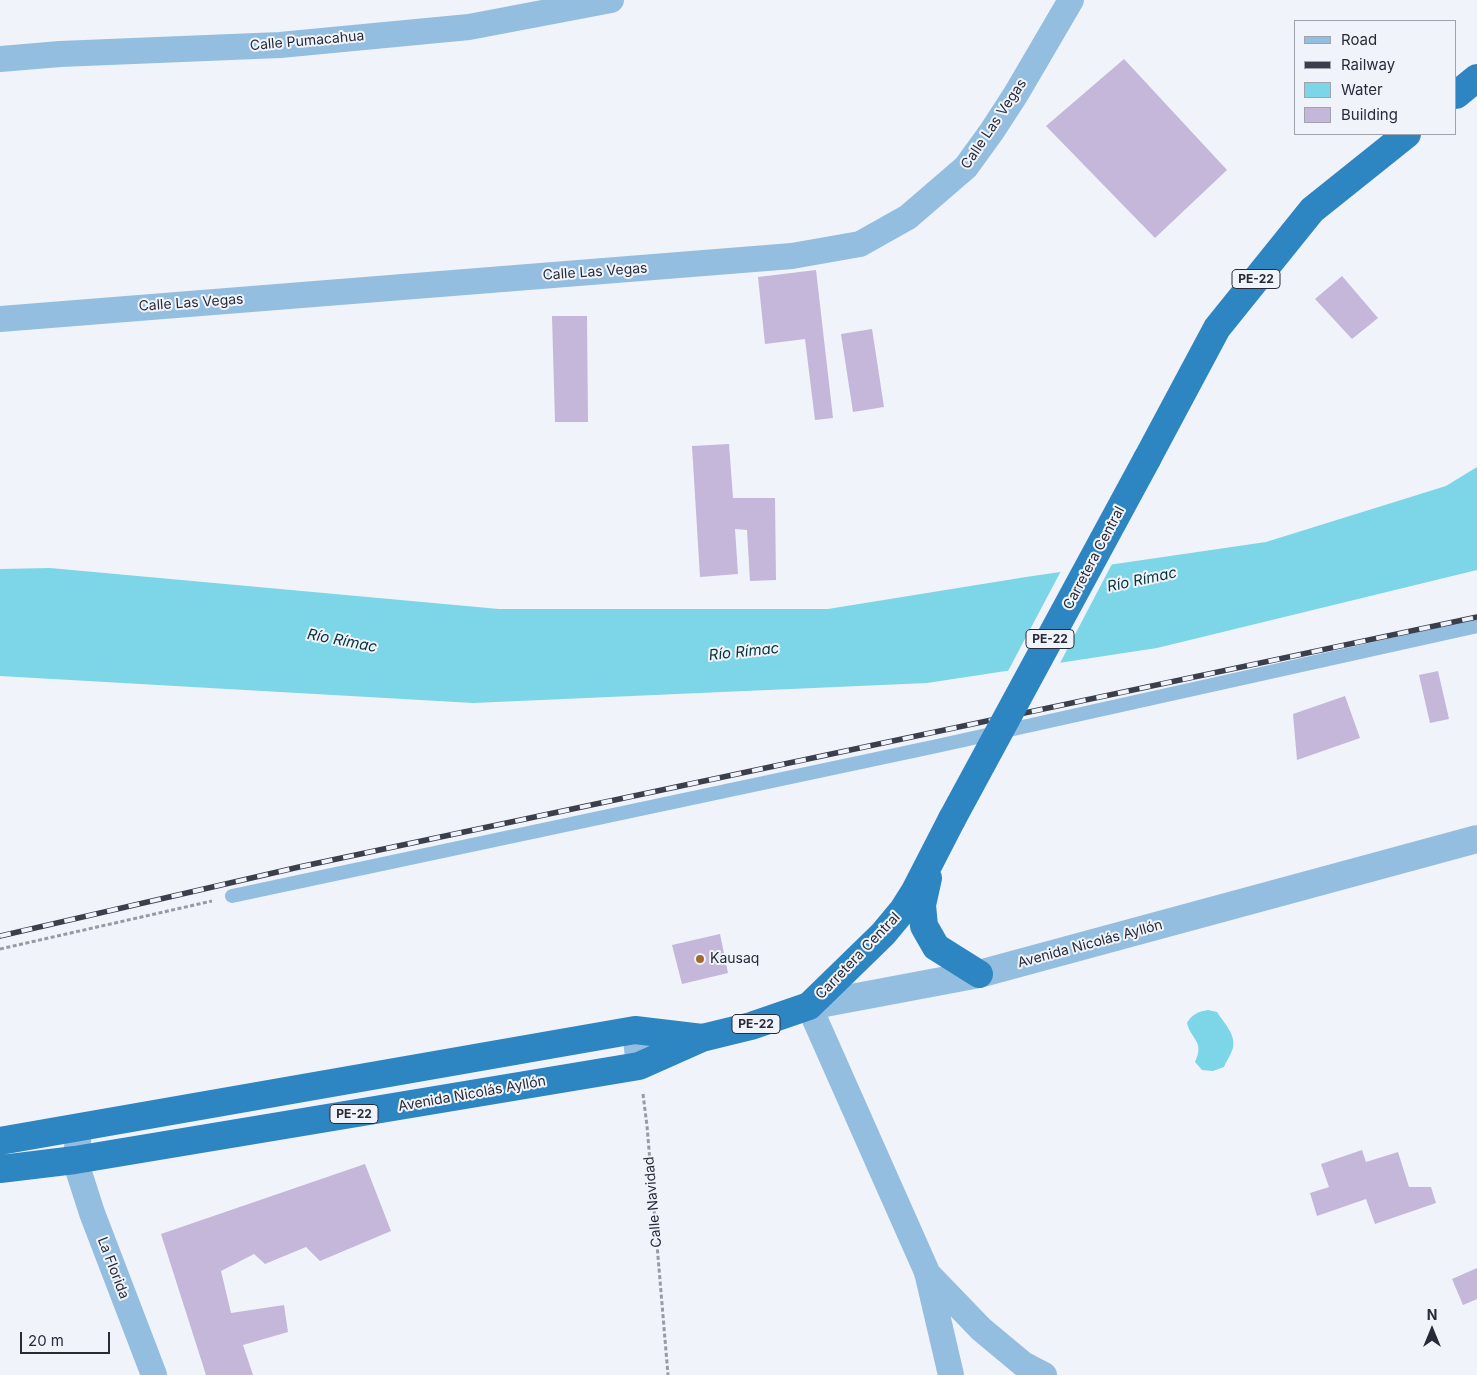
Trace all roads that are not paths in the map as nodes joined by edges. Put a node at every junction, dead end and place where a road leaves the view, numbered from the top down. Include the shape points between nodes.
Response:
1 (612, 0) edge
2 (1072, 0) edge
3 (0, 59) edge
4 (1477, 78) edge
5 (1457, 94) edge
6 (1407, 135) edge
7 (0, 319) edge
8 (1477, 626) edge
9 (1477, 839) edge
10 (931, 862) junction
11 (232, 896) road end
12 (979, 974) junction
13 (809, 1006) junction
14 (635, 1030) junction
15 (702, 1038) junction
16 (639, 1066) junction
17 (80, 1128) junction
18 (0, 1141) edge
19 (75, 1160) junction
20 (0, 1169) edge
21 (927, 1272) junction
22 (154, 1375) edge
23 (951, 1375) edge
24 (1044, 1375) edge

1 - 3 street, Calle Pumacahua via 459,28 280,45
2 - 7 street, Calle Las Vegas via 1011,101 966,167 908,217 860,244 792,256
4 - 5 highway
6 - 10 highway, Carretera Central / PE-22, bridge via 1312,210 1217,328
8 - 11 lane via 928,748
9 - 12 street, Avenida Nicolás Ayllón
10 - 12 highway via 922,905 924,926 936,947
10 - 13 highway, Carretera Central / PE-22 via 903,910 883,934
12 - 13 street, Avenida Nicolás Ayllón
13 - 15 highway, Avenida Nicolás Ayllón / PE-22 via 751,1026
13 - 21 street
14 - 15 highway, Avenida Nicolás Ayllón / PE-22
14 - 16 street
14 - 17 highway, Avenida Nicolás Ayllón / PE-22
15 - 16 highway, Avenida Nicolás Ayllón / PE-22
16 - 19 highway, Avenida Nicolás Ayllón / PE-22
17 - 18 highway, Avenida Nicolás Ayllón / PE-22
17 - 19 street
19 - 20 highway, Avenida Nicolás Ayllón / PE-22
19 - 22 street, La Florida
21 - 23 street
21 - 24 street via 981,1329 1023,1364

